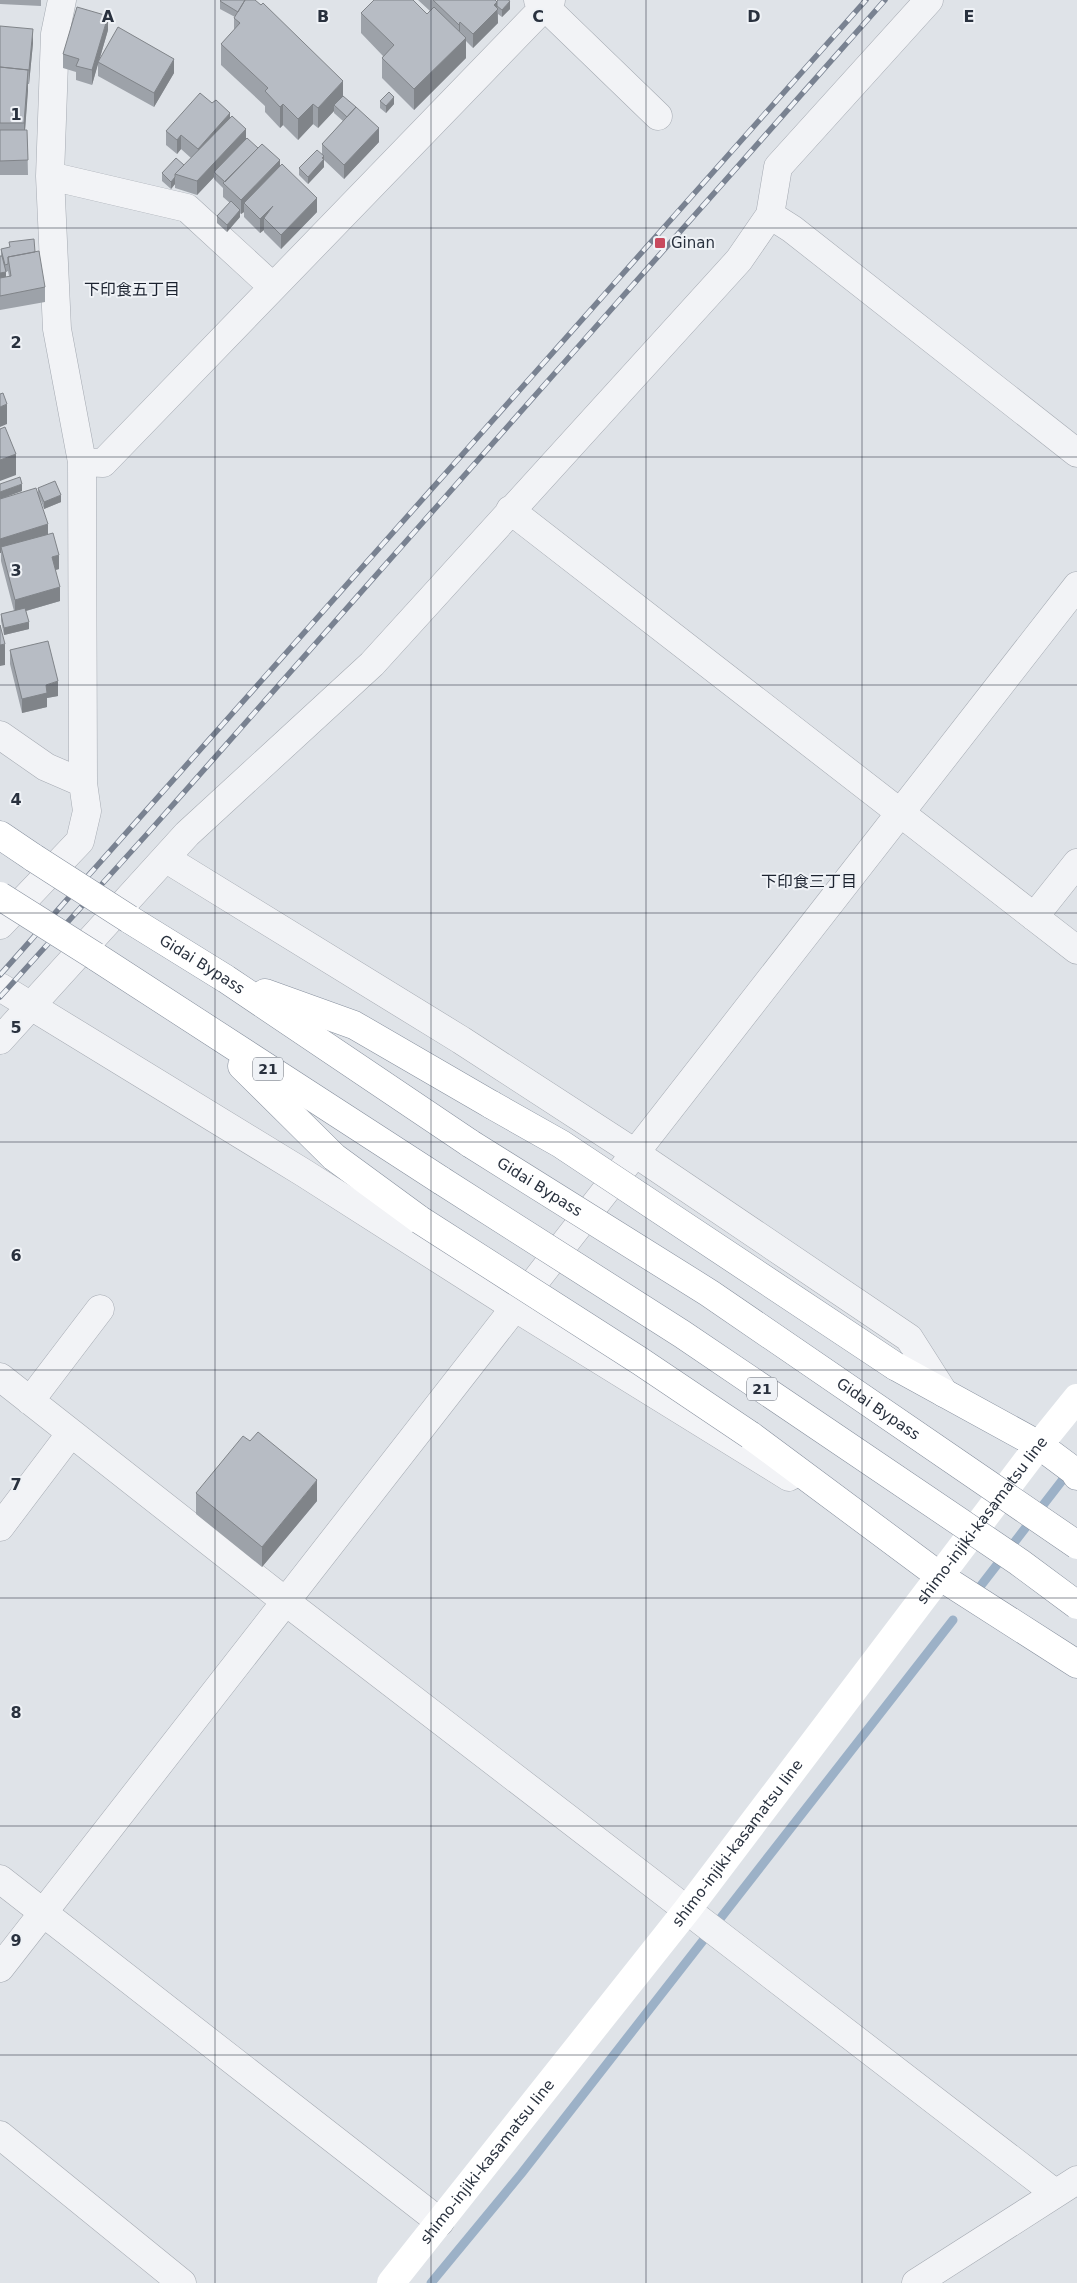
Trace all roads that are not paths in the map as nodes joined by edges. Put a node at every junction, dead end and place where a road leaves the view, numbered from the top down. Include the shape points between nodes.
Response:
1 (62, 0) edge
2 (929, 0) edge
3 (544, 2) edge
4 (658, 116) dead end
5 (50, 176) junction
6 (770, 215) junction
7 (273, 288) junction
8 (1077, 453) edge
9 (82, 462) junction
10 (510, 510) junction
11 (1077, 586) edge
12 (0, 735) edge
13 (83, 783) junction
14 (900, 812) junction
15 (0, 835) edge
16 (165, 858) junction
17 (1077, 863) edge
18 (0, 896) edge
19 (1034, 917) junction
20 (0, 924) edge
21 (1077, 950) edge
22 (226, 979) junction
23 (0, 987) edge
24 (31, 1006) junction
25 (202, 1027) junction
26 (0, 1040) edge
27 (634, 1153) junction
28 (514, 1307) junction
29 (100, 1309) dead end
30 (0, 1377) edge
31 (944, 1392) junction
32 (1077, 1398) edge
33 (30, 1401) junction
34 (72, 1434) junction
35 (1039, 1445) junction
36 (1076, 1473) edge
37 (822, 1489) junction
38 (0, 1527) edge
39 (1077, 1545) edge
40 (941, 1576) junction
41 (285, 1601) junction
42 (1077, 1605) edge
43 (1075, 1665) edge
44 (0, 1879) edge
45 (42, 1912) junction
46 (704, 1922) junction
47 (0, 1968) edge
48 (0, 2135) edge
49 (1066, 2187) edge
50 (440, 2222) junction
51 (182, 2283) edge
52 (391, 2283) edge
53 (916, 2283) edge

1 - 5 street via 55,34
2 - 6 street via 778,167
3 - 4 street
3 - 7 street
5 - 7 street via 187,208
5 - 9 street via 57,329
6 - 8 street
6 - 10 street via 739,260
7 - 9 street via 103,463
9 - 13 street
10 - 14 street
10 - 16 street via 372,664
11 - 14 street
12 - 13 street via 46,767
13 - 20 street via 87,811 80,841
14 - 19 street
14 - 27 street
15 - 22 main road, Gidai Bypass, bridge
16 - 24 street
16 - 27 street via 461,1040
17 - 19 street
18 - 25 main road, 21, bridge
19 - 21 street
22 - 31 main road, bridge via 354,1025 492,1104 561,1144 895,1366
22 - 39 main road, Gidai Bypass, bridge via 471,1144 709,1293
23 - 24 street
24 - 26 street
24 - 28 street via 304,1173
25 - 37 main road, 21, bridge via 334,1157 420,1220 750,1435
25 - 42 main road, 21, bridge via 690,1340 1019,1562
27 - 28 street
27 - 31 street via 909,1338
28 - 37 street via 807,1488
28 - 41 street
29 - 33 street
30 - 33 street
31 - 35 main road
32 - 35 main road, shimo-injiki-kasamatsu line
33 - 34 street
34 - 38 street
34 - 41 street
35 - 36 main road
35 - 40 main road, shimo-injiki-kasamatsu line
37 - 40 main road, 21
40 - 43 main road, 21
40 - 46 main road, shimo-injiki-kasamatsu line
41 - 45 street
41 - 46 street
44 - 45 street
45 - 47 street
45 - 50 street
46 - 49 street
46 - 50 main road, shimo-injiki-kasamatsu line
48 - 51 street
49 - 53 street
50 - 52 main road, shimo-injiki-kasamatsu line

